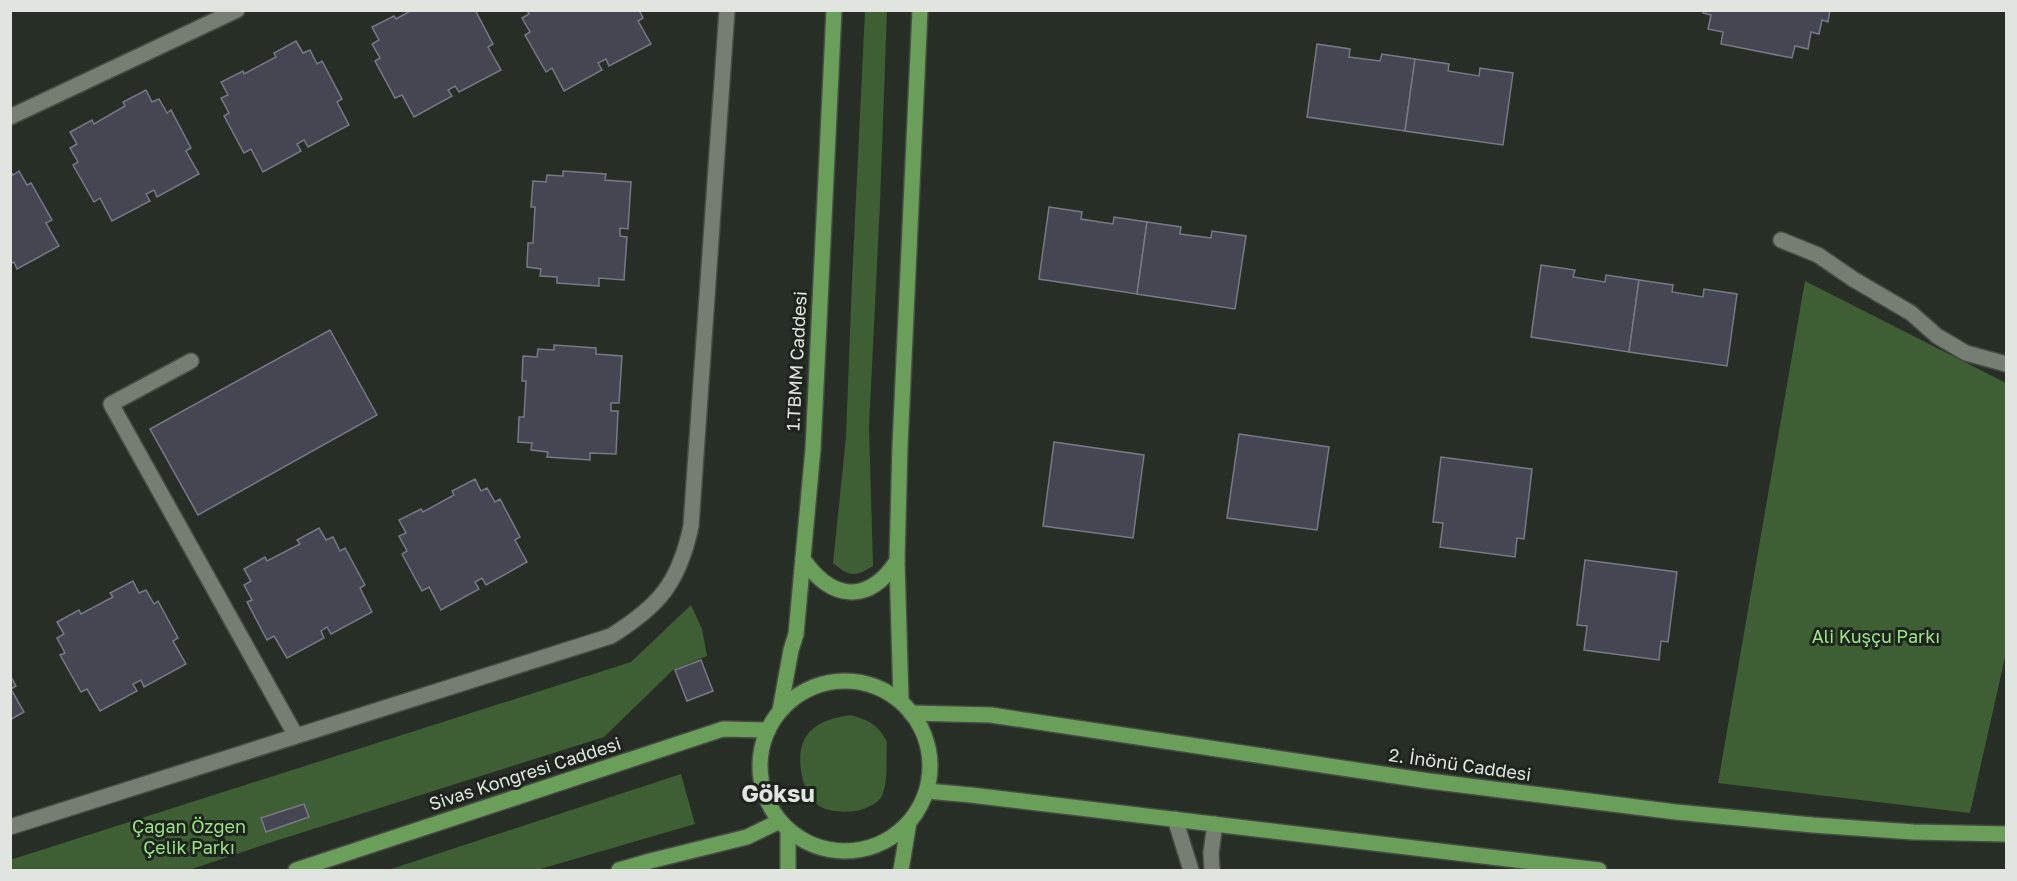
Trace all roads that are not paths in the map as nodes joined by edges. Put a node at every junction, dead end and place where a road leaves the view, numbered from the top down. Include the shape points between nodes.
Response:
1 (237, 10) edge
2 (727, 10) edge
3 (834, 10) edge
4 (920, 10) edge
5 (10, 117) edge
6 (1781, 240) dead end
7 (191, 361) dead end
8 (2007, 364) edge
9 (802, 559) junction
10 (897, 561) junction
11 (901, 701) junction
12 (780, 710) junction
13 (911, 713) junction
14 (768, 730) junction
15 (296, 736) junction
16 (927, 791) junction
17 (1175, 819) junction
18 (909, 822) junction
19 (1215, 824) junction
20 (784, 826) junction
21 (10, 827) edge
22 (2007, 834) edge
23 (296, 870) edge
24 (619, 870) edge
25 (788, 870) edge
26 (901, 870) edge
27 (1191, 870) edge
28 (1212, 870) edge
29 (1599, 870) edge

1 - 5 street
2 - 15 street via 691,526 675,578 637,620 611,636
3 - 9 main road, 1.TBMM Caddesi via 813,449
4 - 10 main road
6 - 8 street via 1818,255 1966,353
7 - 15 street via 111,404
9 - 10 main road via 820,581 836,590 854,592 887,577
9 - 12 main road, 1.TBMM Caddesi via 796,634
10 - 11 main road
11 - 12 main road via 878,687 852,681 825,683 800,693
11 - 13 main road
12 - 14 main road
13 - 16 main road via 928,745 931,769
13 - 22 main road, 2. İnönü Caddesi via 992,715 1429,781 1676,812 1835,827
14 - 20 main road via 760,763 764,792
14 - 23 main road, Sivas Kongresi Caddesi via 723,729
15 - 21 street
16 - 17 main road
16 - 18 main road
17 - 19 main road
17 - 27 street
18 - 20 main road via 876,846 850,852 825,850
18 - 26 main road
19 - 28 street
19 - 29 main road
20 - 24 main road
20 - 25 main road

